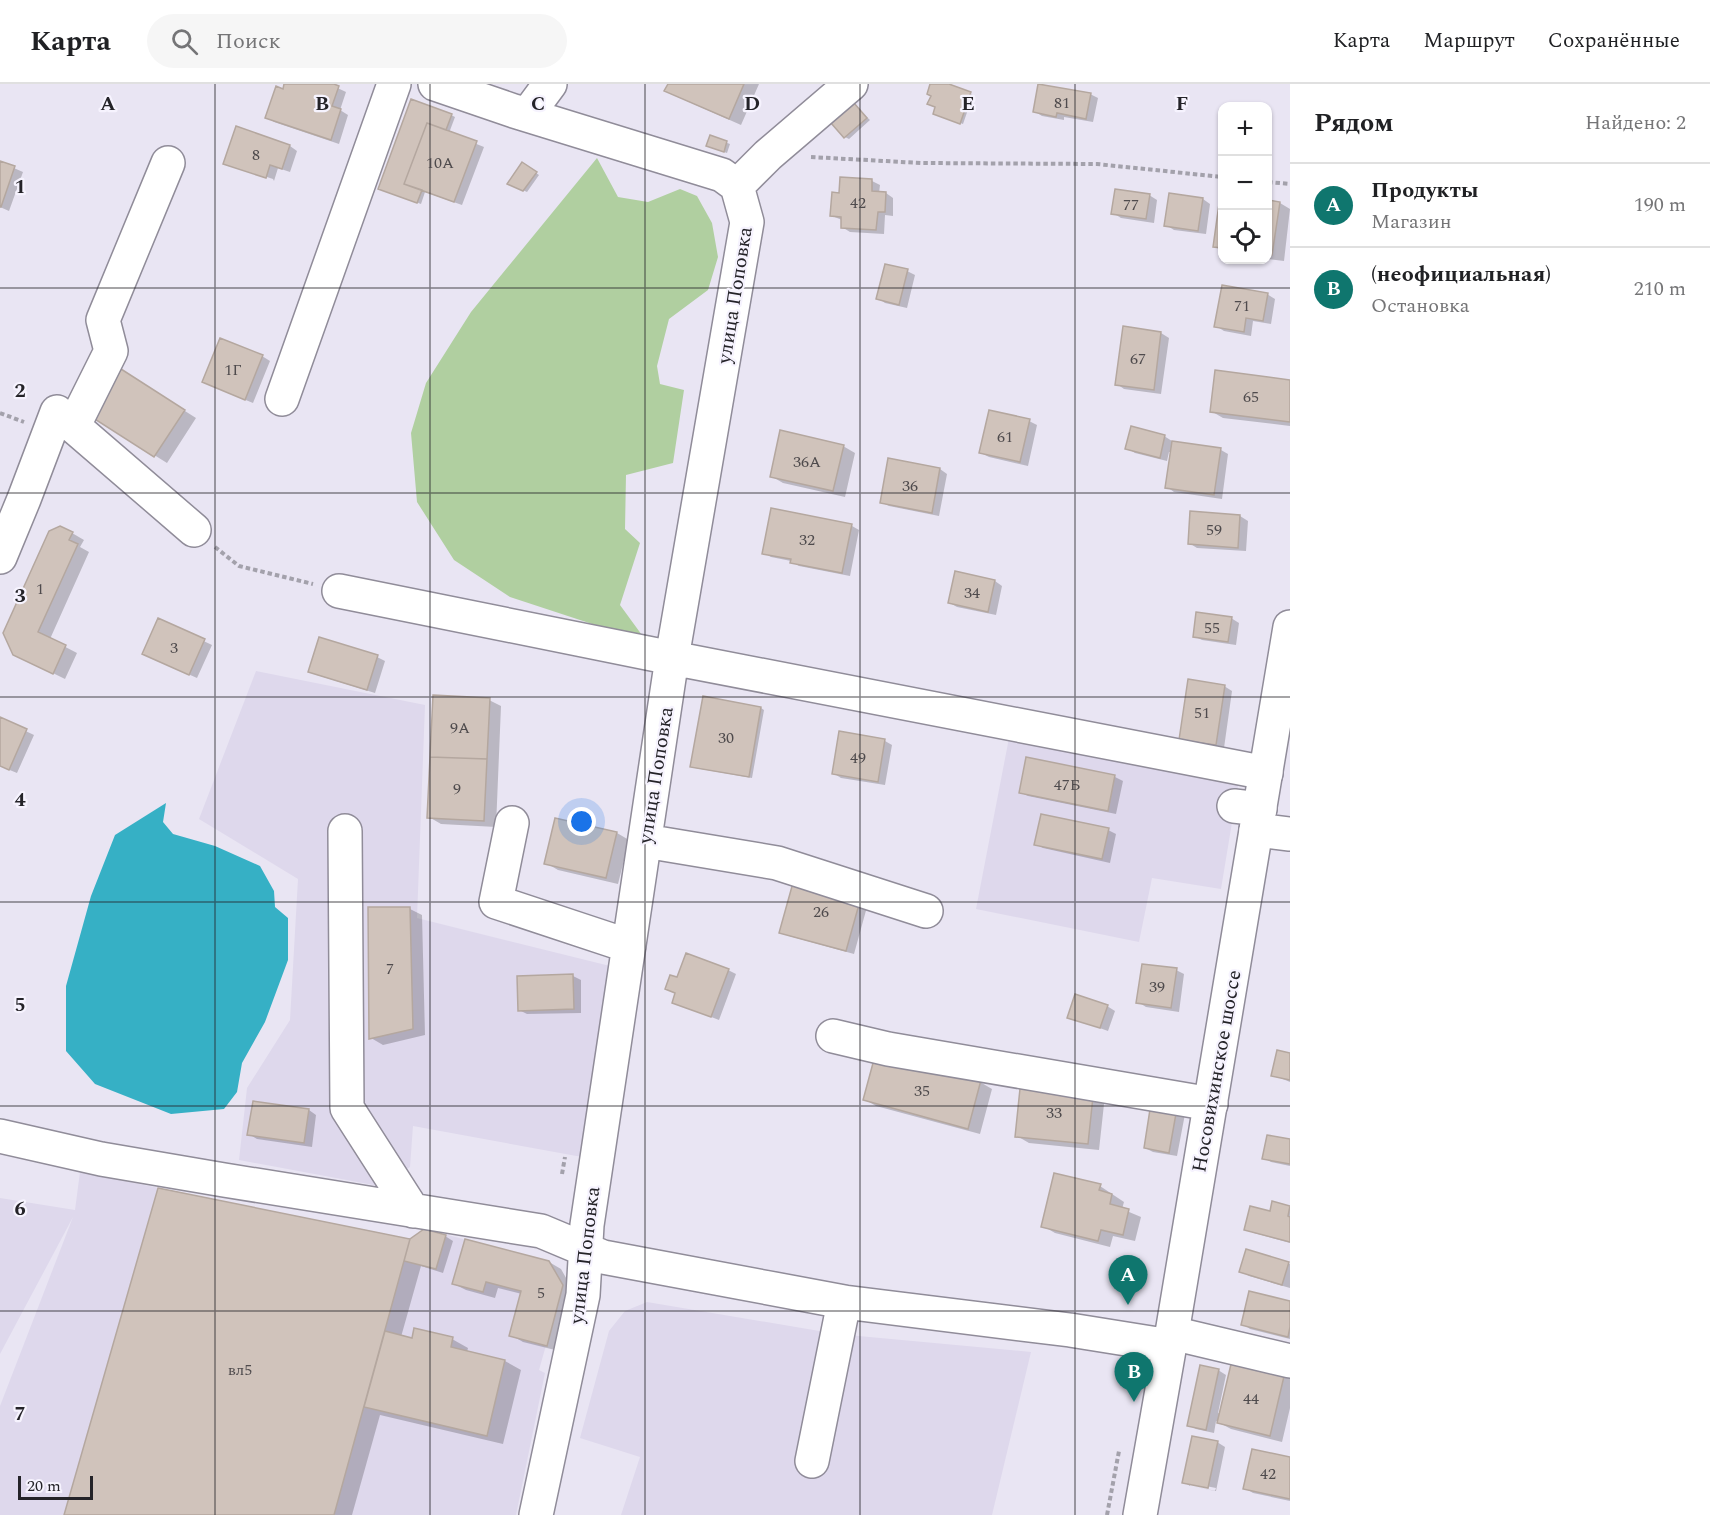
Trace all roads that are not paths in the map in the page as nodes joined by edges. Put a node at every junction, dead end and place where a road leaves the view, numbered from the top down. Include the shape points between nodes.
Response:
1 (394, 84) edge
2 (435, 84) edge
3 (550, 84) edge
4 (850, 84) edge
5 (527, 115) junction
6 (168, 163) dead end
7 (737, 186) junction
8 (282, 399) dead end
9 (64, 418) junction
10 (12, 498) edge
11 (194, 530) road end
12 (0, 556) edge
13 (339, 591) road end
14 (1290, 627) edge
15 (672, 658) junction
16 (1266, 772) junction
17 (1250, 815) junction
18 (512, 823) dead end
19 (345, 831) dead end
20 (1290, 834) edge
21 (645, 841) junction
22 (926, 911) dead end
23 (629, 946) junction
24 (832, 1036) dead end
25 (1211, 1104) junction
26 (0, 1136) edge
27 (413, 1211) junction
28 (585, 1250) junction
29 (844, 1302) junction
30 (1171, 1339) junction
31 (1290, 1360) edge
32 (812, 1461) dead end
33 (536, 1515) edge
34 (1140, 1515) edge

1 - 8 street via 373,128
2 - 5 street
3 - 5 street
4 - 7 street
5 - 7 street via 722,175
6 - 9 street via 103,320 111,351 79,415
7 - 15 street, улица Поповка via 747,222
9 - 10 street
9 - 11 street
10 - 12 street
13 - 15 street
14 - 16 street, Носовихинское шоссе
15 - 16 street
15 - 21 street, улица Поповка
16 - 17 street, Носовихинское шоссе
17 - 20 street
17 - 25 street, Носовихинское шоссе
18 - 23 street via 496,902
19 - 27 street via 347,1108
21 - 22 street via 777,863
21 - 23 street, улица Поповка
23 - 28 street, улица Поповка
24 - 25 street
25 - 30 street, Носовихинское шоссе
26 - 27 street via 112,1161
27 - 28 street via 541,1232
28 - 29 street via 603,1257
28 - 33 street, улица Поповка via 583,1295
29 - 30 street
29 - 32 street
30 - 31 street
30 - 34 street, Носовихинское шоссе

